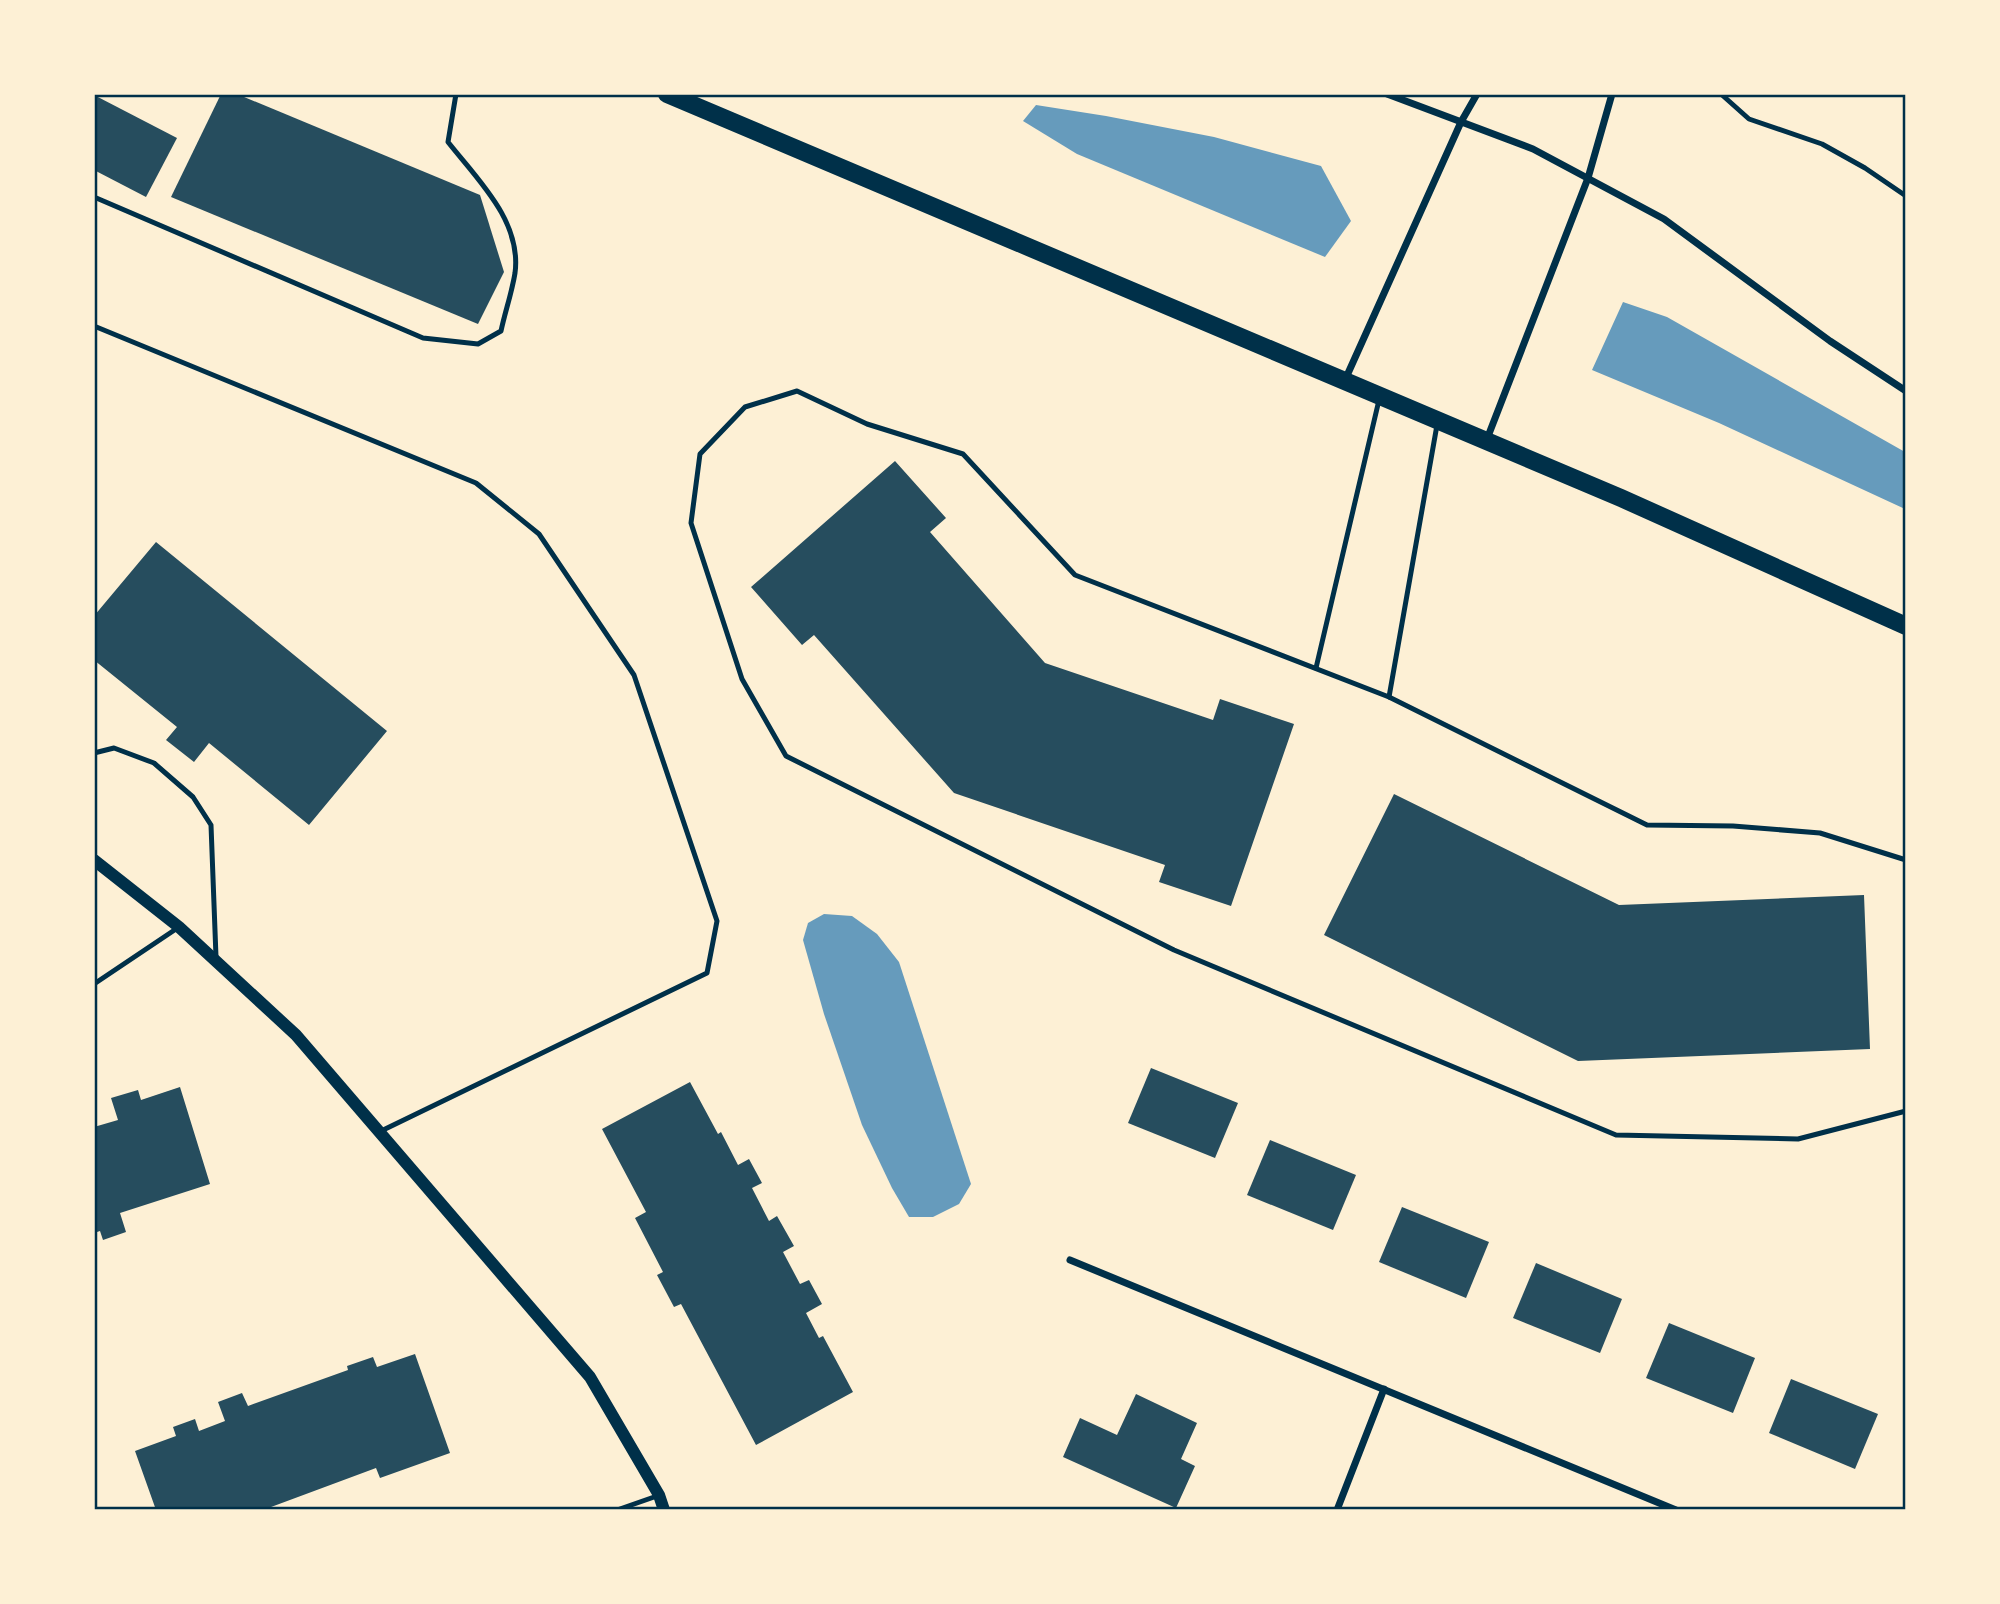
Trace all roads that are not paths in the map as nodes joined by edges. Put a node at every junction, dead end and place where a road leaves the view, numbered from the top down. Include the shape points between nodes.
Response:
1 (456, 94) edge
2 (667, 94) edge
3 (1387, 94) edge
4 (1477, 94) edge
5 (1612, 94) edge
6 (1721, 94) edge
7 (1461, 122) junction
8 (1588, 178) junction
9 (1906, 196) edge
10 (94, 197) edge
11 (94, 326) edge
12 (1344, 383) junction
13 (1906, 391) edge
14 (1379, 397) junction
15 (1438, 422) junction
16 (1485, 443) junction
17 (1906, 626) edge
18 (1316, 668) junction
19 (1389, 697) junction
20 (94, 753) edge
21 (94, 860) edge
22 (1906, 860) edge
23 (179, 927) junction
24 (216, 961) junction
25 (94, 984) edge
26 (1906, 1111) edge
27 (379, 1132) junction
28 (1070, 1260) dead end
29 (1384, 1389) junction
30 (659, 1495) junction
31 (617, 1510) edge
32 (664, 1510) edge
33 (1337, 1510) edge
34 (1676, 1510) edge

1 - 10 lane via 448,142 502,211 514,246 515,271 501,331 478,344 422,338
2 - 12 main road
3 - 7 street
4 - 7 street
5 - 8 street
6 - 9 lane via 1749,119 1822,144
7 - 8 street via 1534,149
7 - 12 street
8 - 13 street via 1664,219
8 - 16 street
11 - 27 lane via 476,483 539,534 634,675 717,920 707,973
12 - 14 main road
14 - 15 main road
14 - 18 lane
15 - 16 main road
15 - 19 lane
16 - 17 main road via 1621,498
18 - 19 lane
18 - 26 lane via 1075,575 963,454 867,424 797,391 745,407 700,454 691,523 742,679 786,756 1174,950 1616,1135 1798,1139
19 - 22 lane via 1647,825 1820,833
20 - 24 lane via 114,748 155,763 193,797 212,825
21 - 23 street
23 - 24 street
23 - 25 lane
24 - 27 street via 296,1035
27 - 30 street via 590,1377
28 - 29 street
29 - 33 street
29 - 34 street
30 - 31 lane
30 - 32 street

